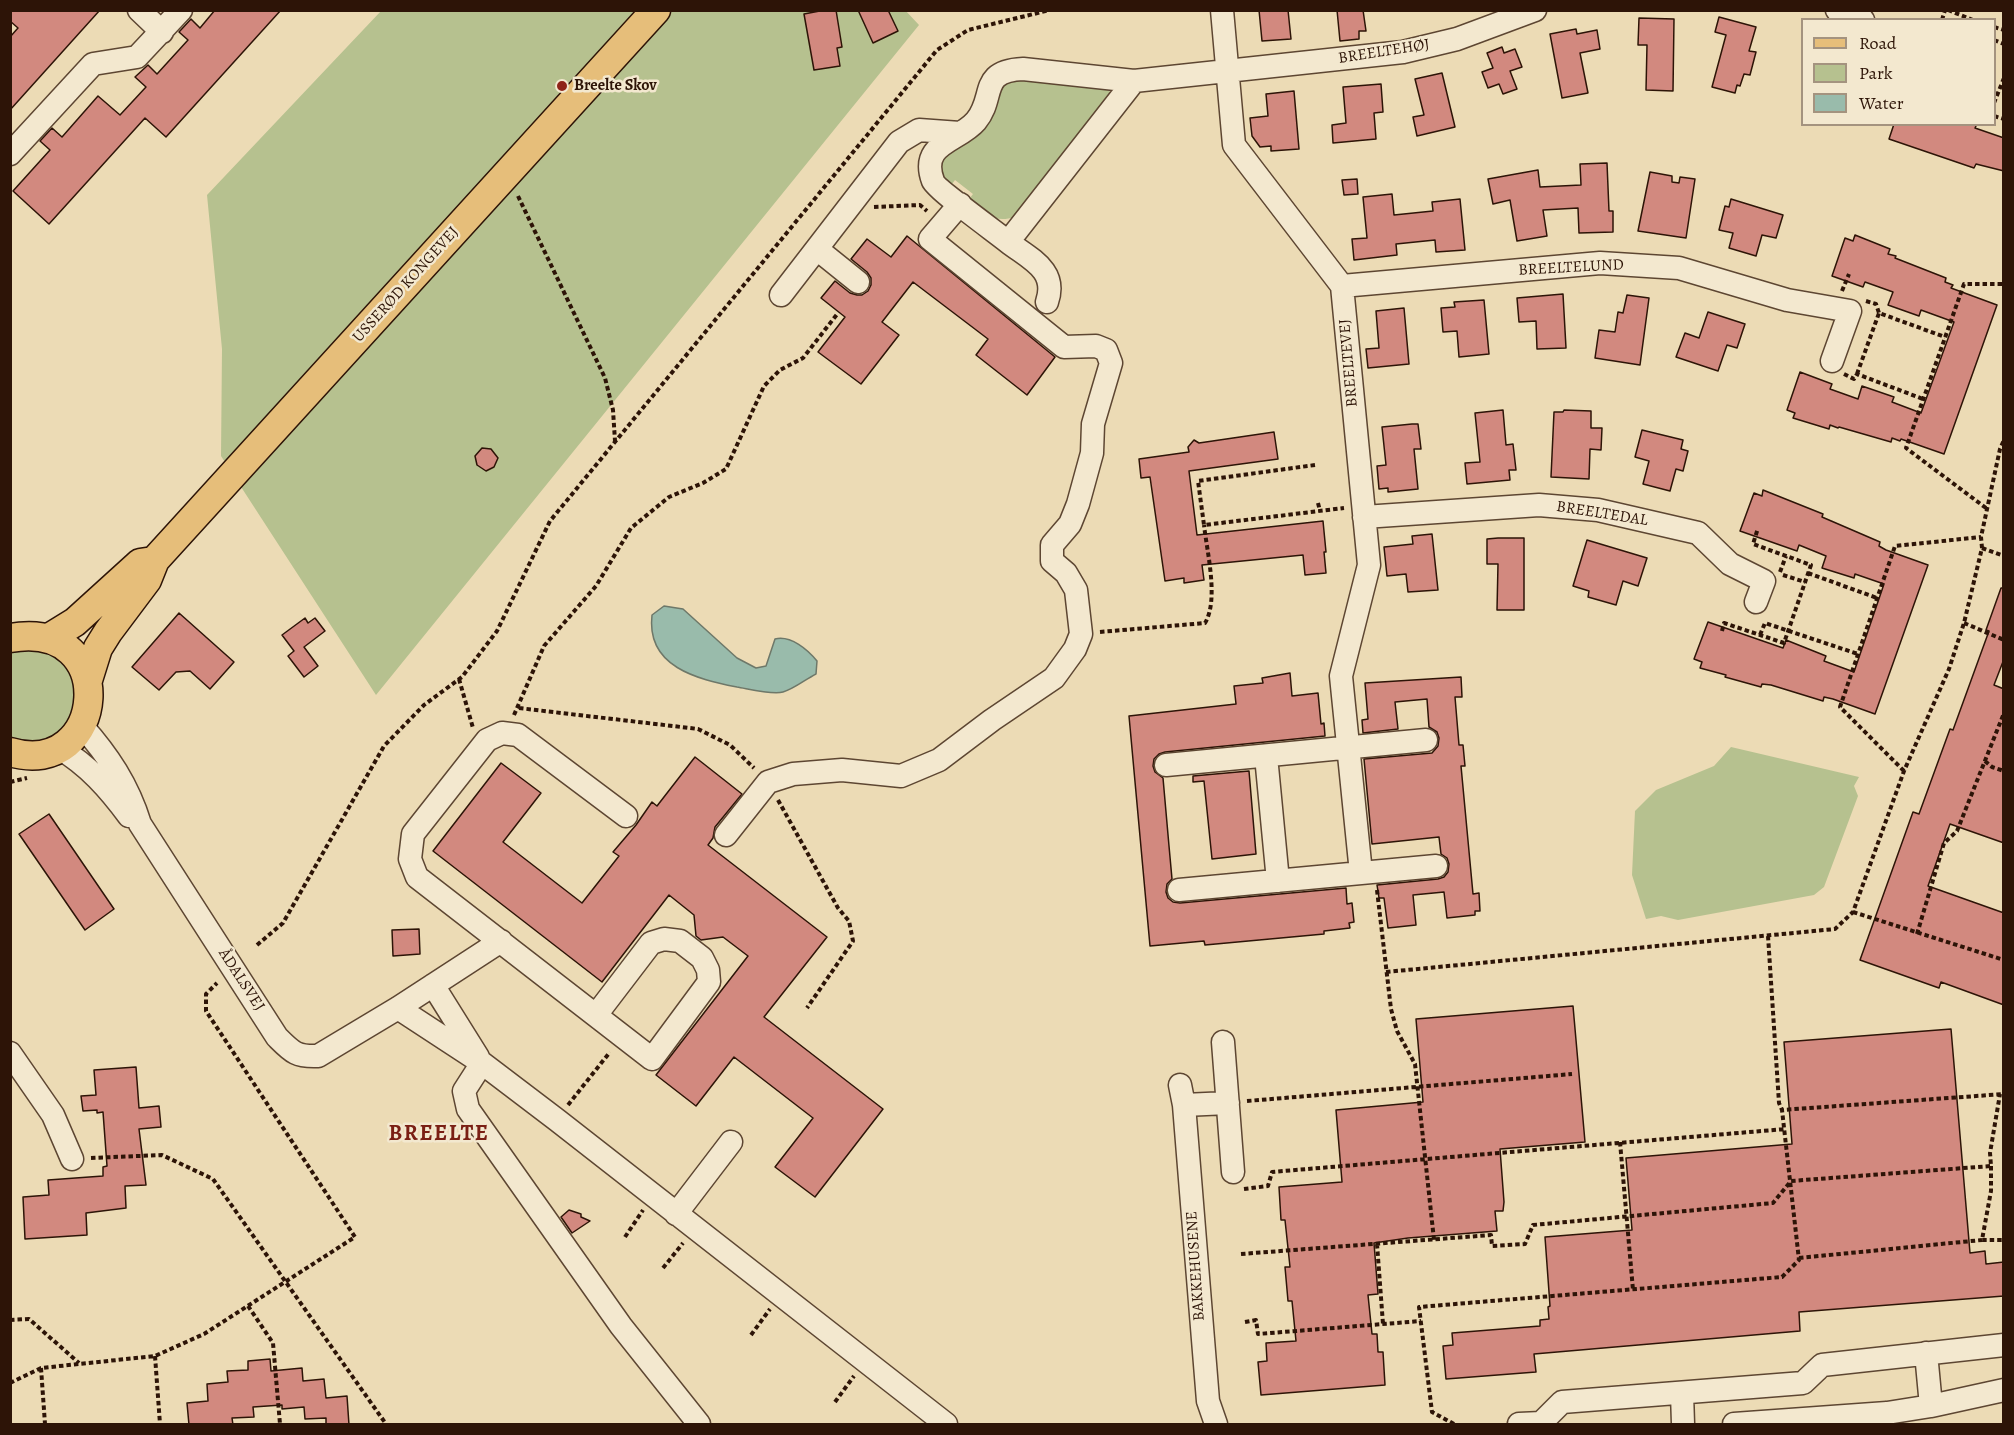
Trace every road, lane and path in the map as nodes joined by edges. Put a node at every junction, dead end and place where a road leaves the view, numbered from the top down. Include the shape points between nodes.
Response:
1 (139, 10) edge
2 (181, 10) edge
3 (656, 10) edge
4 (1050, 10) edge
5 (1222, 10) edge
6 (1535, 10) edge
7 (1837, 10) edge
8 (1947, 10) edge
9 (1858, 18) edge
10 (1968, 18) edge
11 (162, 32) junction
12 (1228, 72) junction
13 (2004, 78) edge
14 (1134, 81) junction
15 (1996, 99) edge
16 (960, 133) junction
17 (10, 154) edge
18 (507, 174) junction
19 (960, 204) junction
20 (891, 206) dead end
21 (943, 224) junction
22 (1008, 242) junction
23 (816, 249) junction
24 (1849, 274) dead end
25 (858, 282) dead end
26 (2004, 284) edge
27 (1342, 286) junction
28 (781, 295) dead end
29 (1848, 295) dead end
30 (1865, 301) dead end
31 (1047, 302) dead end
32 (838, 313) dead end
33 (1879, 313) junction
34 (1945, 337) junction
35 (1832, 361) joint
36 (1857, 374) junction
37 (1923, 399) junction
38 (2004, 440) edge
39 (615, 441) junction
40 (1315, 465) dead end
41 (1318, 503) dead end
42 (1987, 509) junction
43 (1320, 511) junction
44 (1363, 511) junction
45 (1204, 525) junction
46 (1981, 537) junction
47 (1982, 548) junction
48 (2004, 556) edge
49 (155, 560) junction
50 (1780, 573) dead end
51 (1808, 573) dead end
52 (1805, 582) dead end
53 (1877, 597) junction
54 (1756, 602) dead end
55 (1964, 623) junction
56 (1081, 634) junction
57 (1760, 635) dead end
58 (10, 638) edge
59 (49, 638) junction
60 (2004, 639) edge
61 (1858, 654) junction
62 (459, 679) junction
63 (88, 680) junction
64 (2004, 713) edge
65 (82, 726) junction
66 (502, 733) junction
67 (1426, 740) dead end
68 (59, 748) junction
69 (1349, 748) junction
70 (480, 749) junction
71 (10, 752) edge
72 (1266, 756) junction
73 (1985, 761) junction
74 (1166, 765) dead end
75 (1904, 771) junction
76 (2004, 771) edge
77 (626, 816) dead end
78 (140, 824) junction
79 (726, 834) dead end
80 (1436, 866) dead end
81 (1368, 872) junction
82 (1278, 881) junction
83 (1179, 890) dead end
84 (1853, 912) junction
85 (1917, 934) junction
86 (1768, 936) junction
87 (501, 941) junction
88 (257, 945) dead end
89 (2004, 960) edge
90 (1386, 972) junction
91 (217, 983) dead end
92 (433, 985) junction
93 (389, 1014) junction
94 (596, 1015) junction
95 (622, 1036) junction
96 (1223, 1042) dead end
97 (10, 1053) edge
98 (482, 1063) junction
99 (1572, 1074) dead end
100 (1418, 1087) junction
101 (2002, 1094) edge
102 (1228, 1103) junction
103 (1782, 1110) junction
104 (557, 1120) junction
105 (1786, 1129) junction
106 (731, 1142) dead end
107 (1620, 1142) junction
108 (1425, 1158) junction
109 (72, 1159) joint
110 (1991, 1166) junction
111 (1240, 1181) joint
112 (1791, 1181) junction
113 (653, 1195) junction
114 (676, 1214) junction
115 (1626, 1216) junction
116 (695, 1228) junction
117 (625, 1237) dead end
118 (1434, 1240) junction
119 (1982, 1240) junction
120 (2004, 1240) edge
121 (1377, 1244) junction
122 (1241, 1254) dead end
123 (1799, 1258) junction
124 (663, 1268) dead end
125 (286, 1281) junction
126 (1633, 1290) junction
127 (780, 1295) junction
128 (248, 1306) junction
129 (10, 1320) edge
130 (1421, 1321) junction
131 (1245, 1322) dead end
132 (1383, 1324) junction
133 (751, 1335) dead end
134 (2004, 1345) edge
135 (1926, 1353) junction
136 (155, 1356) junction
137 (865, 1362) junction
138 (79, 1363) junction
139 (41, 1368) junction
140 (10, 1383) edge
141 (2004, 1390) edge
142 (1682, 1393) junction
143 (835, 1402) dead end
144 (1931, 1406) junction
145 (45, 1425) edge
146 (160, 1425) edge
147 (280, 1425) edge
148 (386, 1425) edge
149 (699, 1425) edge
150 (946, 1425) edge
151 (1216, 1425) edge
152 (1454, 1425) edge
153 (1519, 1425) edge
154 (1683, 1425) edge
155 (1734, 1425) edge

1 - 11 street
2 - 11 street
3 - 18 main road, USSERØD KONGEVEJ
4 - 39 path via 968,30 937,50
5 - 12 street
6 - 12 street, BREELTEHØJ via 1457,39 1403,52
7 - 9 street
8 - 10 path
11 - 17 street via 138,57 93,64
12 - 14 street, BREELTEHØJ
12 - 27 street via 1234,145
13 - 15 path
14 - 16 street, BREELTEHØJ via 1007,70 992,81 977,120
14 - 22 street
16 - 19 street, BREELTEHØJ via 938,147 930,166 934,184
16 - 23 street via 919,130 899,142
18 - 39 path via 605,378
18 - 49 main road, USSERØD KONGEVEJ
19 - 21 street
19 - 22 street, BREELTEHØJ
20 - 21 path via 920,206
21 - 56 street via 930,239 1064,347 1096,346 1106,350 1111,363 1093,424 1092,453 1078,504 1070,524 1052,545 1052,561 1066,573 1076,590
22 - 31 street, BREELTEHØJ via 1044,270 1051,290
23 - 25 street
23 - 28 street
24 - 29 path via 1841,292
26 - 34 path via 1964,284
27 - 35 street, BREELTELUND via 1600,263 1679,268 1787,300 1850,311
27 - 44 street, BREELTEVEJ
30 - 33 path via 1876,304
32 - 66 path via 803,358 780,370 764,386 726,469 669,497 631,528 596,586 544,646 519,708
33 - 34 path
33 - 36 path
34 - 37 path
35 - 36 path via 1846,376 1854,379
36 - 37 path
37 - 42 path via 1906,448
38 - 42 path
39 - 62 path via 550,521 497,631
40 - 45 path via 1198,481
41 - 43 path
42 - 46 path
43 - 44 path
43 - 45 path
44 - 54 street, BREELTEDAL via 1539,505 1609,513 1698,532 1730,564 1764,581
44 - 69 street, BREELTEVEJ via 1369,566 1341,676
45 - 56 path via 1211,592 1211,614 1205,623
46 - 47 path
46 - 53 path via 1895,546
47 - 48 path
47 - 55 path
49 - 59 main road, USSERØD KONGEVEJ via 140,563 83,615
49 - 63 main road, USSERØD KONGEVEJ via 147,580 98,648
50 - 52 path
51 - 53 path
53 - 61 path
55 - 60 path
55 - 75 path via 1949,669
56 - 79 street via 1054,678 939,760 902,776 842,770 793,774 768,782
57 - 61 path via 1765,623
58 - 59 main road
59 - 63 main road via 66,647 80,662
61 - 75 path via 1840,707
62 - 70 path
62 - 88 path via 424,705 384,746 283,923
63 - 65 main road via 90,696
64 - 73 path
65 - 68 main road
65 - 78 street, ÅDALSVEJ via 118,772
66 - 70 street via 487,740
66 - 77 street via 518,735
67 - 69 street
68 - 71 main road via 41,755
68 - 78 street, ÅDALSVEJ via 93,773
69 - 72 street
69 - 81 street, BREELTEVEJ
70 - 87 street via 412,834 410,859 417,877
72 - 74 street
72 - 82 street
73 - 76 path
73 - 85 path via 1957,831 1944,843
75 - 84 path
78 - 93 street, ÅDALSVEJ via 277,1037 293,1053 318,1056
80 - 81 street
81 - 82 street
81 - 90 path
82 - 83 street
84 - 85 path
84 - 86 path via 1835,929
85 - 89 path
86 - 90 path
86 - 103 path
87 - 92 street, ÅDALSVEJ
87 - 94 street
90 - 100 path via 1397,1031 1415,1064
91 - 125 path via 206,994 206,1011 355,1237
92 - 93 street, ÅDALSVEJ
92 - 98 street
93 - 98 street
94 - 95 street
94 - 95 street via 651,943 664,939 680,941 702,958 709,982 652,1059
95 - 104 path
96 - 102 street
97 - 109 street via 53,1115
98 - 104 street
98 - 149 street via 464,1091 468,1109 621,1326
99 - 100 path
100 - 102 path
100 - 108 path
101 - 103 path
101 - 110 path
102 - 111 street
102 - 151 street, BAKKEHUSENE via 1182,1095 1208,1401
103 - 105 path
104 - 113 street
105 - 107 path
105 - 112 path
106 - 114 street
107 - 108 path
107 - 115 path
108 - 111 path via 1272,1172 1268,1186
108 - 118 path
109 - 125 path via 162,1155 213,1179
110 - 112 path
110 - 119 path
112 - 115 path via 1773,1203
112 - 123 path
113 - 114 street
113 - 117 path
114 - 116 street
115 - 118 path via 1533,1225 1525,1244 1492,1246 1491,1235
115 - 126 path
116 - 124 path
116 - 127 street
118 - 121 path
119 - 120 path
119 - 123 path
121 - 122 path
121 - 132 path
123 - 126 path via 1782,1277
125 - 128 path
125 - 148 path
126 - 130 path via 1419,1307
127 - 133 path
127 - 137 street
128 - 136 path via 204,1334
128 - 147 path via 273,1343
129 - 138 path via 29,1319
130 - 132 path
130 - 152 path via 1432,1412
131 - 132 path via 1257,1320 1258,1334
134 - 135 street
135 - 142 street via 1822,1365 1803,1383
135 - 144 street
136 - 138 path
136 - 146 path
137 - 143 path
137 - 150 street
138 - 139 path
139 - 140 path
139 - 145 path
141 - 144 street
142 - 153 street via 1562,1402 1541,1423
142 - 154 street
144 - 155 street

